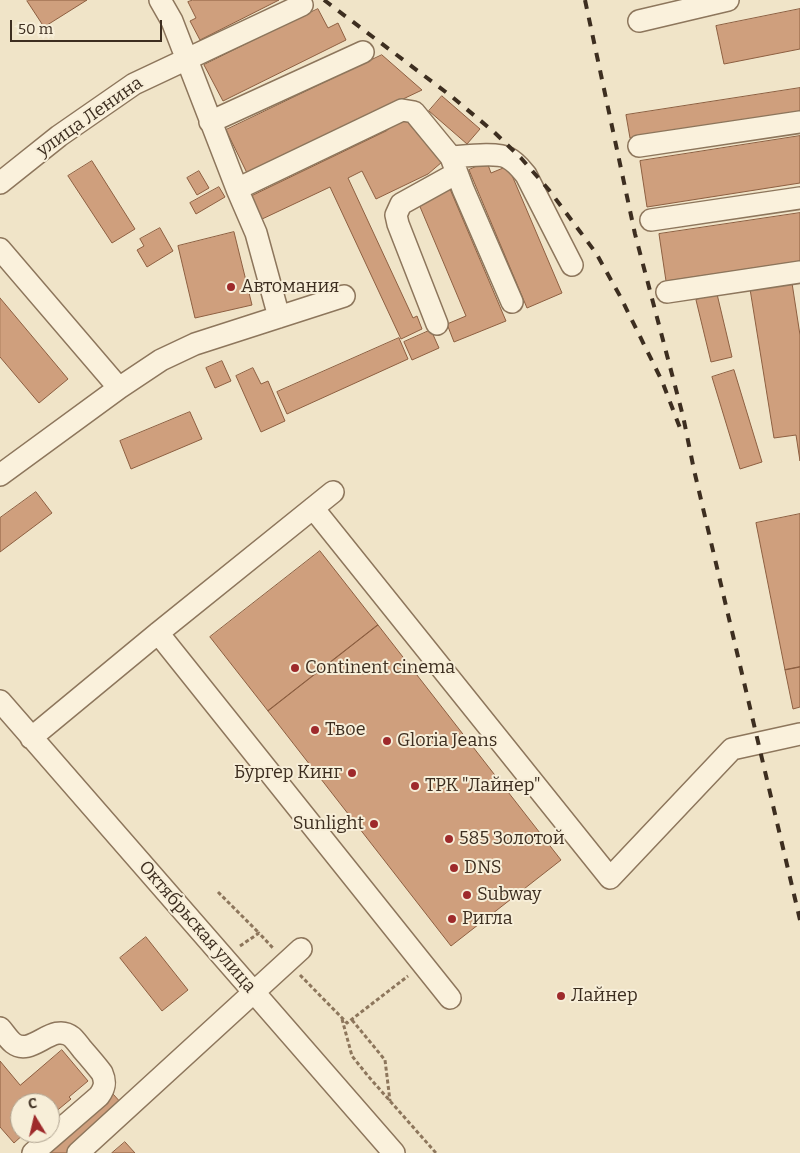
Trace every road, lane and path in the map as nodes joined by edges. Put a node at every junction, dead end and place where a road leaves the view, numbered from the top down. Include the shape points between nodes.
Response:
1 (160, 0) edge
2 (728, 0) edge
3 (302, 5) dead end
4 (639, 21) dead end
5 (363, 52) dead end
6 (186, 60) junction
7 (210, 122) junction
8 (800, 122) edge
9 (639, 146) dead end
10 (454, 165) junction
11 (0, 183) edge
12 (237, 189) junction
13 (800, 198) edge
14 (651, 220) dead end
15 (0, 249) edge
16 (572, 265) dead end
17 (800, 272) edge
18 (667, 292) dead end
19 (344, 296) dead end
20 (512, 302) dead end
21 (279, 317) junction
22 (437, 324) dead end
23 (119, 388) junction
24 (0, 475) edge
25 (333, 492) dead end
26 (313, 508) junction
27 (158, 633) junction
28 (0, 701) edge
29 (800, 734) edge
30 (32, 738) junction
31 (218, 892) dead end
32 (259, 933) junction
33 (294, 955) junction
34 (224, 958) junction
35 (423, 964) junction
36 (254, 991) junction
37 (450, 998) dead end
38 (341, 1018) junction
39 (352, 1020) junction
40 (0, 1028) edge
41 (390, 1101) junction
42 (33, 1153) edge
43 (78, 1153) edge
44 (394, 1153) edge
45 (436, 1153) edge

1 - 6 street via 172,21
2 - 4 street
3 - 6 street, улица Ленина
5 - 7 street
6 - 7 street
6 - 11 street, улица Ленина via 153,74 114,97
7 - 12 street
8 - 9 street
10 - 12 street via 414,112 402,110
10 - 16 street via 497,155 516,163 526,175
10 - 20 street
10 - 22 street via 401,204 396,215
12 - 21 street via 256,233
13 - 14 street
15 - 23 street
17 - 18 street
19 - 21 street
21 - 23 street via 195,344 161,360
23 - 24 street
25 - 26 street
26 - 27 street
26 - 29 street via 610,878 732,749
27 - 30 street
27 - 35 street
28 - 30 street, Октябрьская улица
30 - 34 street, Октябрьская улица
31 - 32 path
32 - 33 path
32 - 34 path
33 - 36 street
33 - 38 path
34 - 36 street, Октябрьская улица
35 - 37 street
35 - 39 path
36 - 43 street
36 - 44 street, Октябрьская улица
38 - 39 path via 347,1023
38 - 41 path via 352,1056
39 - 41 path via 384,1060
40 - 42 street via 14,1044 23,1046 53,1034 71,1036 105,1080 99,1096
41 - 45 path

